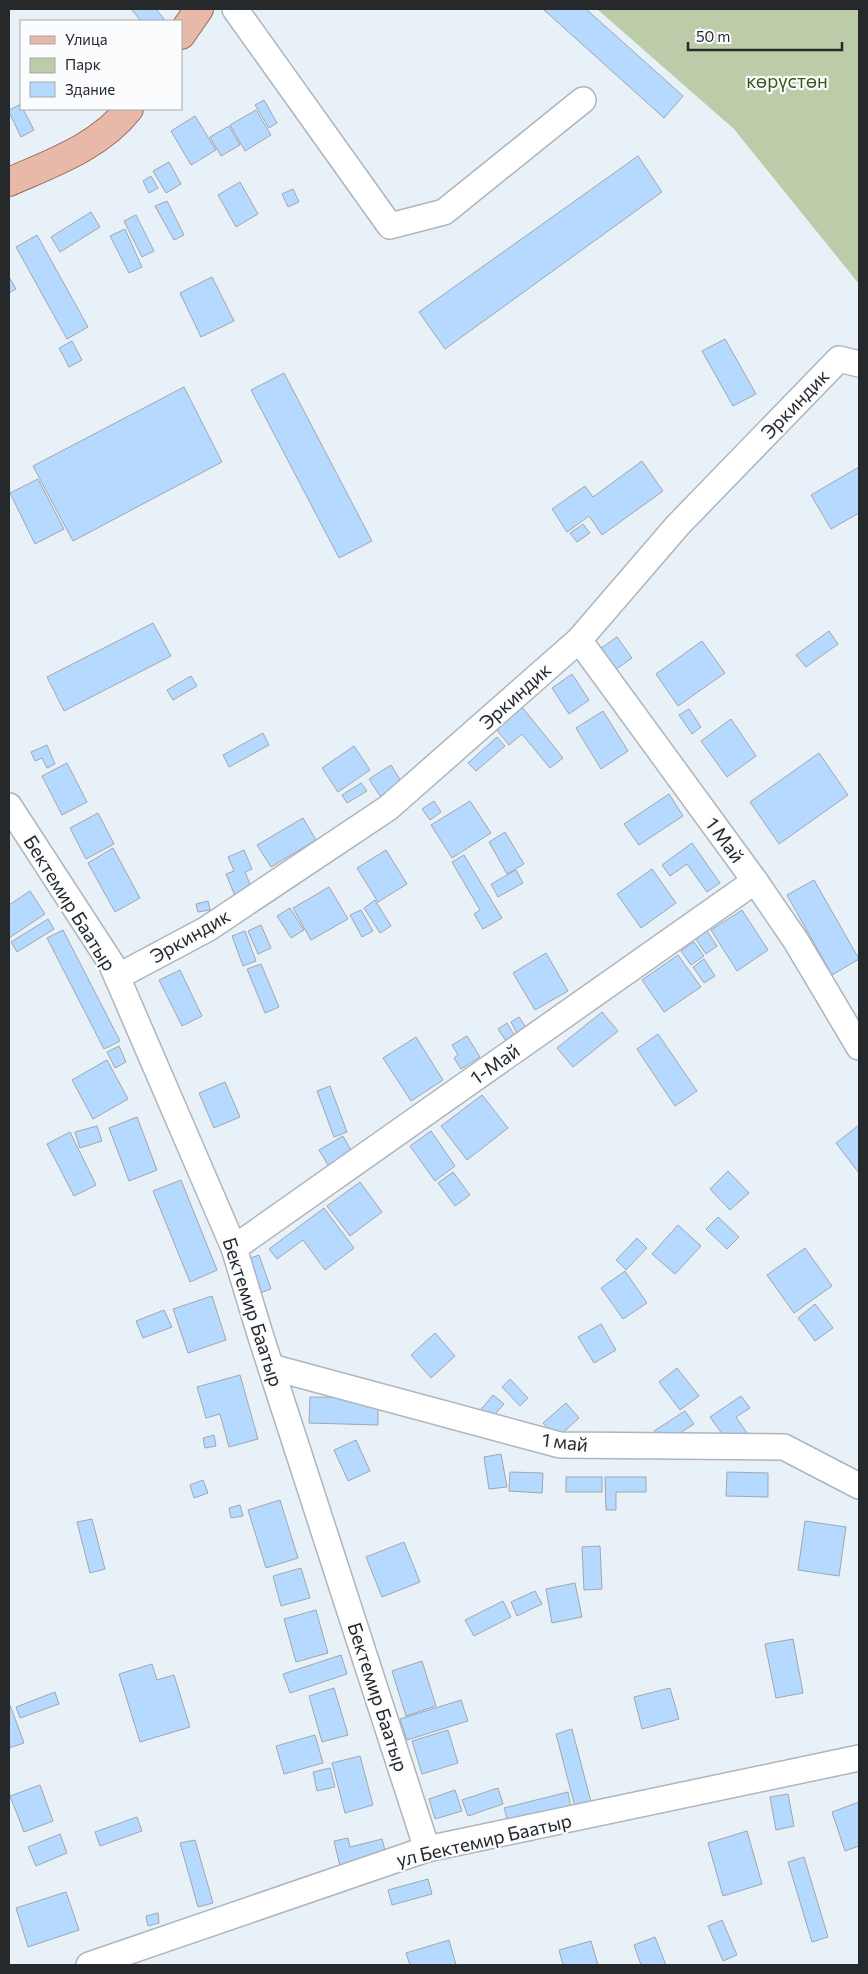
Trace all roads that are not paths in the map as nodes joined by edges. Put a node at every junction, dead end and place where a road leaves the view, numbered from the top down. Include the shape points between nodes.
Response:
1 (199, 9) edge
2 (234, 9) edge
3 (182, 34) edge
4 (583, 100) dead end
5 (128, 110) edge
6 (9, 182) edge
7 (859, 364) edge
8 (579, 640) junction
9 (9, 806) edge
10 (16, 835) edge
11 (755, 881) junction
12 (117, 977) junction
13 (859, 1047) edge
14 (234, 1248) junction
15 (271, 1367) junction
16 (859, 1486) edge
17 (859, 1758) edge
18 (427, 1849) junction
19 (89, 1965) edge

1 - 3 main road
2 - 4 street via 390,226 444,212
5 - 6 main road via 119,121 76,153
7 - 8 street, Эркиндик via 839,359 678,524
8 - 11 street, 1 Май
8 - 12 street, Эркиндик via 388,808 207,929
9 - 10 street, Бектемир Баатыр
10 - 12 street, Бектемир Баатыр via 111,963
11 - 13 street, 1 Май via 796,941
11 - 14 street, 1-Май
12 - 14 street, Бектемир Баатыр
14 - 15 street, Бектемир Баатыр
15 - 16 street, 1 май via 560,1445 784,1447
15 - 18 street, Бектемир Баатыр
17 - 18 street, ул Бектемир Баатыр
18 - 19 street, ул Бектемир Баатыр

